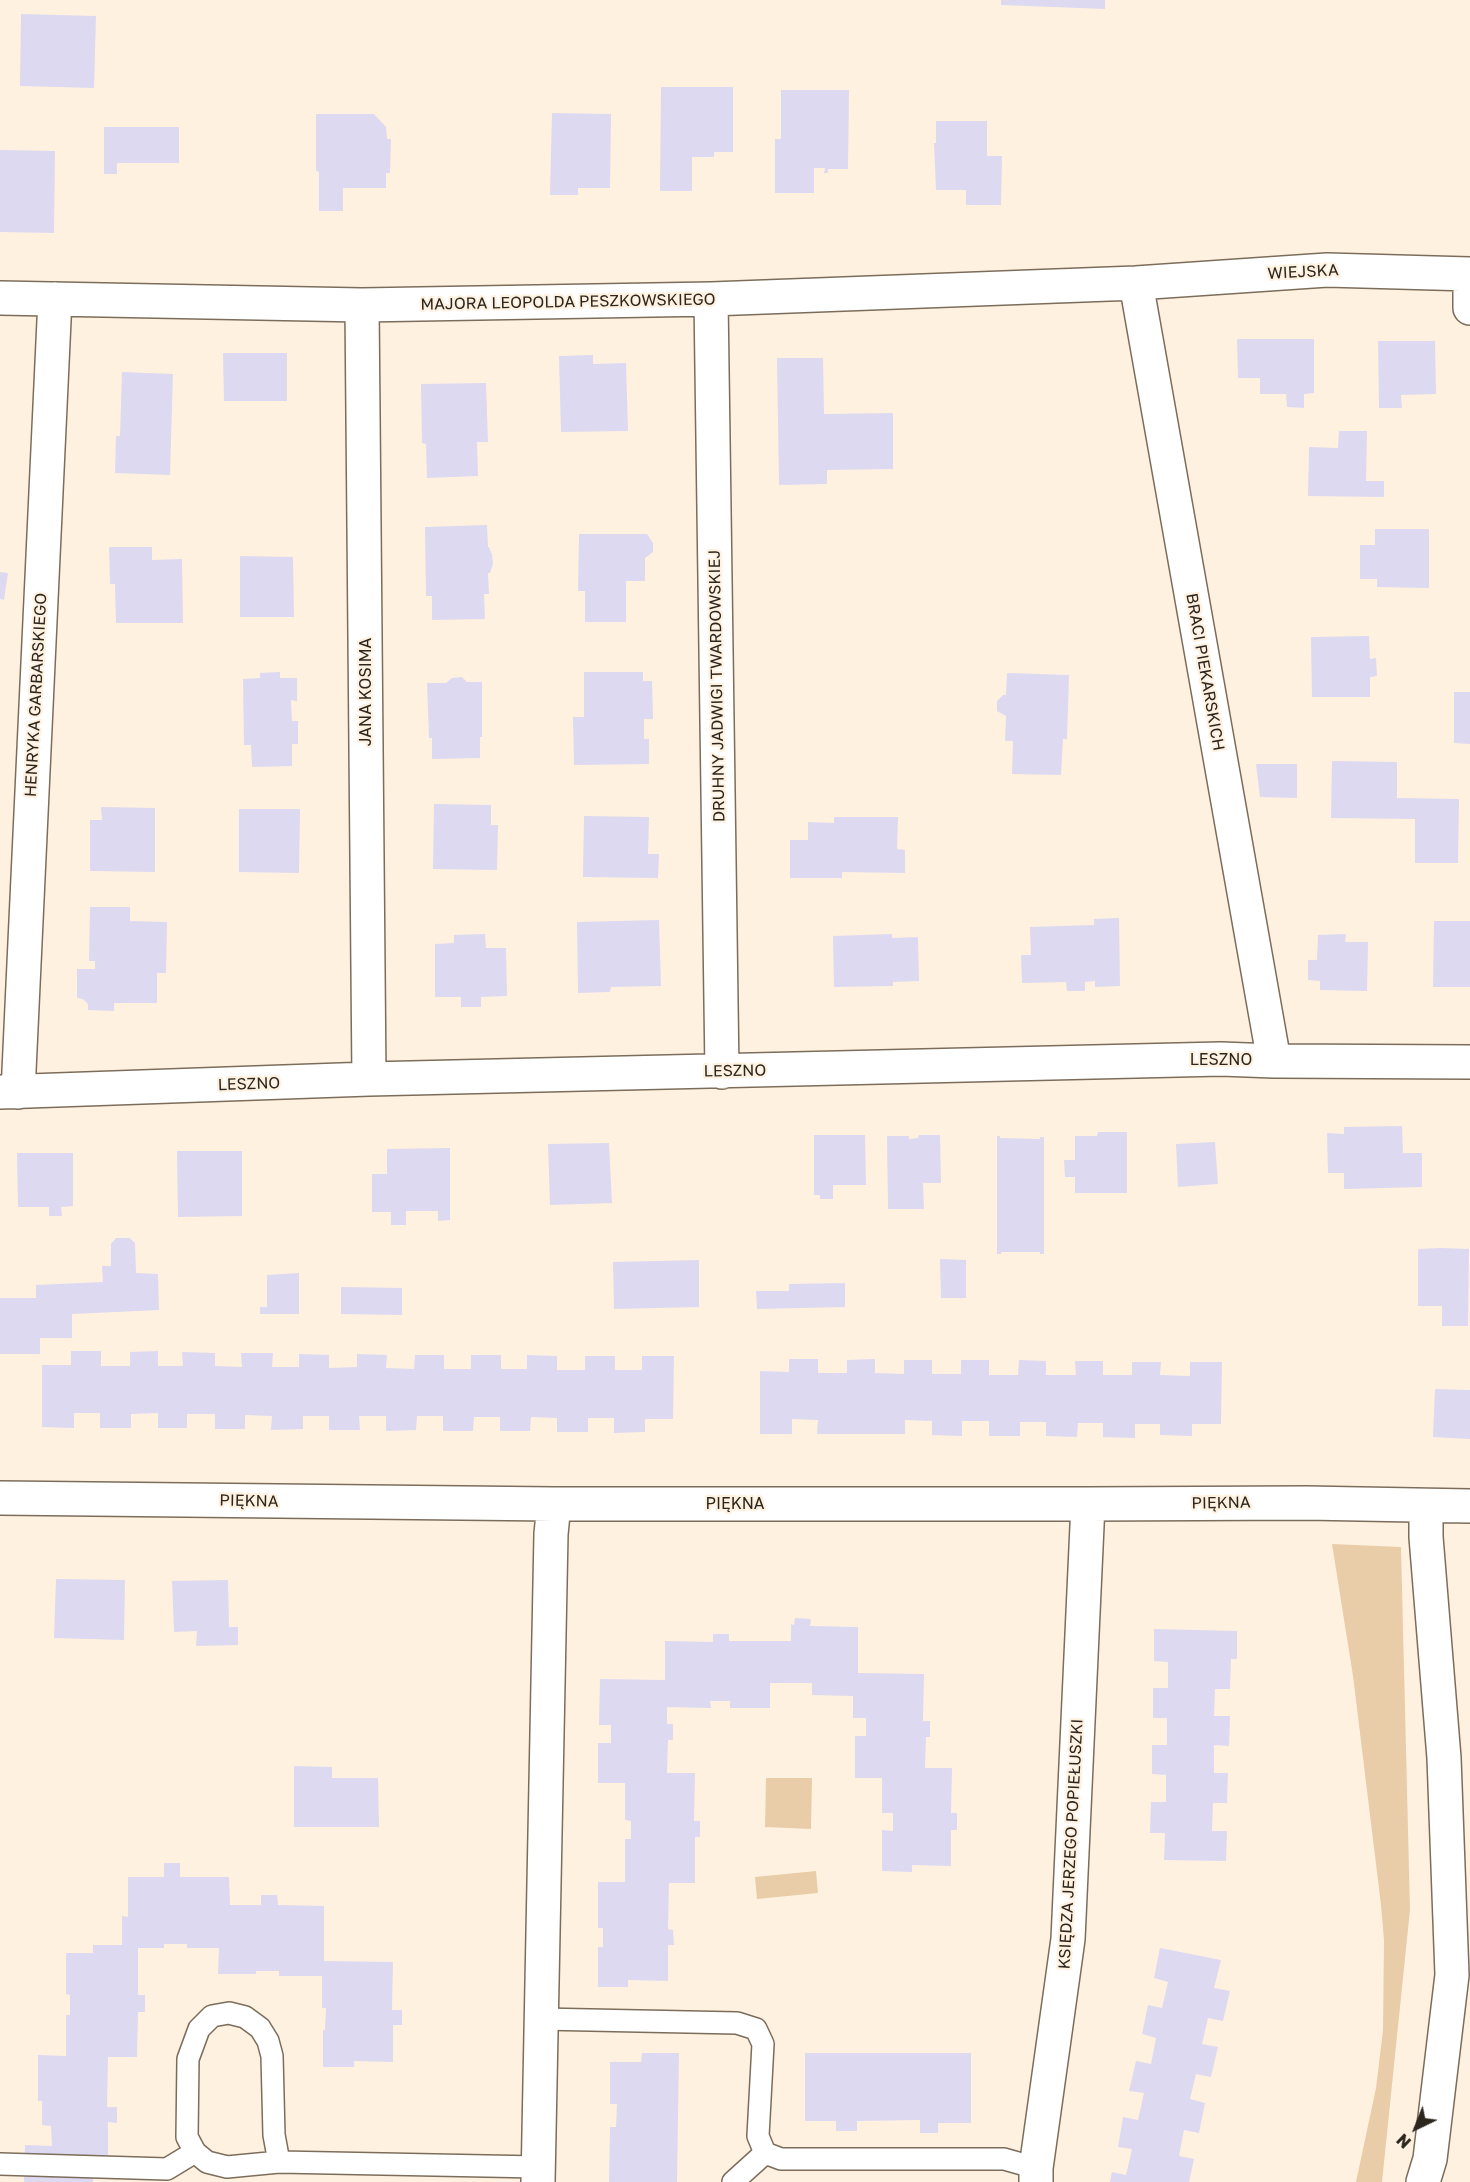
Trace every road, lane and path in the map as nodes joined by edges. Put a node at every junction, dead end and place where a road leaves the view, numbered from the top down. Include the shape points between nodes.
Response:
1 (1470, 274) edge
2 (1137, 283) junction
3 (0, 298) edge
4 (55, 299) junction
5 (711, 299) junction
6 (362, 305) junction
7 (1470, 308) edge
8 (1274, 1061) junction
9 (1470, 1062) edge
10 (722, 1072) junction
11 (369, 1079) junction
12 (9, 1092) edge
13 (0, 1498) edge
14 (554, 1504) junction
15 (1088, 1504) junction
16 (1426, 1506) junction
17 (1470, 1506) edge
18 (541, 2019) junction
19 (195, 2152) junction
20 (765, 2154) junction
21 (279, 2162) junction
22 (0, 2164) edge
23 (538, 2175) edge
24 (1036, 2175) edge
25 (733, 2182) edge
26 (1423, 2182) edge

1 - 2 street, WIEJSKA via 1327,270
1 - 7 street
2 - 5 street, MAJORA LEOPOLDA PESZKOWSKIEGO
2 - 8 street, BRACI PIEKARSKICH
3 - 4 street, MAJORA LEOPOLDA PESZKOWSKIEGO
4 - 6 street, MAJORA LEOPOLDA PESZKOWSKIEGO
4 - 12 street, HENRYKA GARBARSKIEGO
5 - 6 street, MAJORA LEOPOLDA PESZKOWSKIEGO
5 - 10 street, DRUHNY JADWIGI TWARDOWSKIEJ
6 - 11 street, JANA KOSIMA
8 - 9 street, LESZNO
8 - 10 street, LESZNO via 1221,1059
10 - 11 street, LESZNO
11 - 12 street, LESZNO
13 - 14 street, PIĘKNA
14 - 15 street, PIĘKNA
14 - 18 street
15 - 16 street, PIĘKNA
15 - 24 street, KSIĘDZA JERZEGO POPIEŁUSZKI via 1068,1939
16 - 17 street, PIĘKNA
16 - 26 street via 1444,1758 1452,1975 1430,2159
18 - 20 lane via 736,2023 756,2029 763,2044 758,2136
18 - 23 street
19 - 21 lane via 207,2162 227,2167
19 - 21 lane via 187,2137 188,2059 199,2029 212,2016 229,2013 245,2017 260,2028 268,2041
19 - 22 lane via 166,2169
20 - 24 lane via 781,2160 1004,2159
20 - 25 lane
21 - 23 lane

